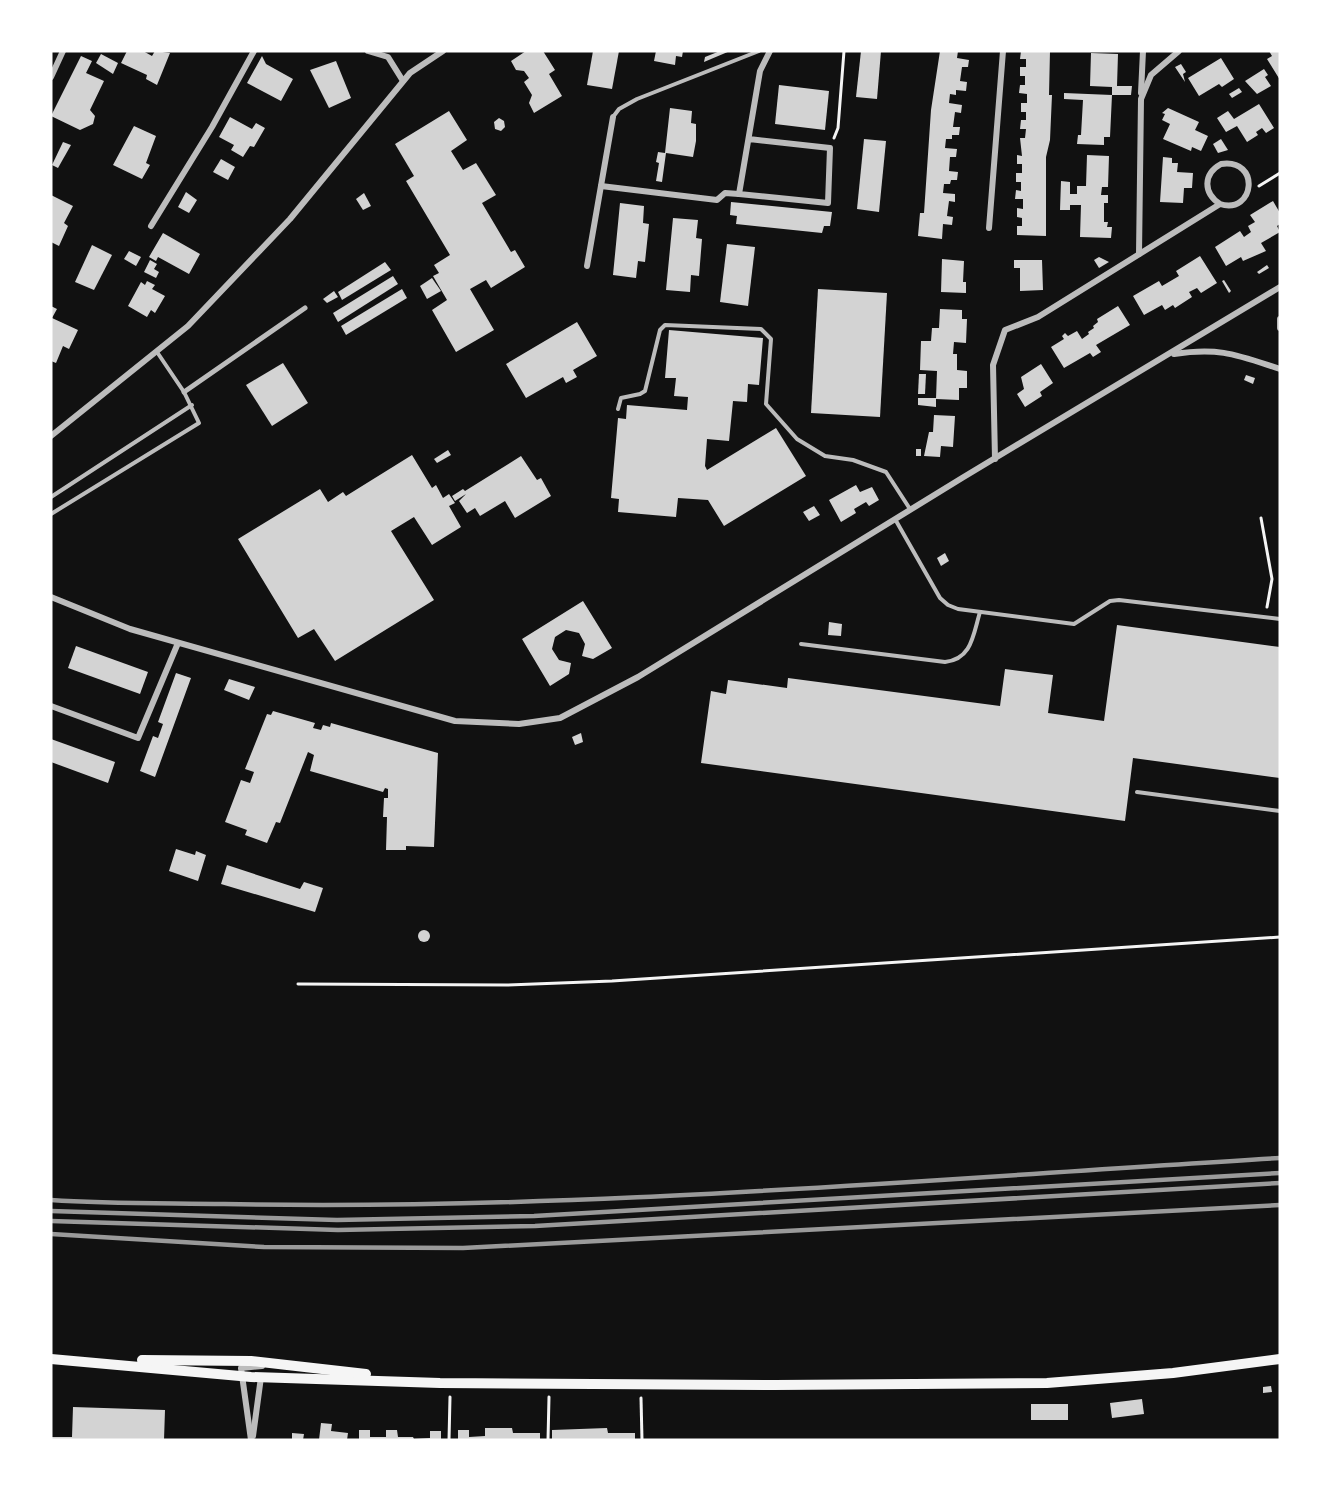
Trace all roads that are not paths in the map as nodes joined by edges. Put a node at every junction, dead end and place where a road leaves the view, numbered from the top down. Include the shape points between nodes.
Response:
1 (63, 51) edge
2 (254, 51) edge
3 (368, 51) edge
4 (444, 51) edge
5 (759, 51) edge
6 (770, 51) edge
7 (1003, 51) edge
8 (1143, 51) edge
9 (1179, 51) edge
10 (51, 77) edge
11 (403, 81) junction
12 (1141, 99) junction
13 (613, 117) joint
14 (749, 139) junction
15 (601, 186) junction
16 (739, 194) junction
17 (1220, 204) junction
18 (150, 226) dead end
19 (989, 228) dead end
20 (1139, 254) junction
21 (587, 266) dead end
22 (1280, 287) edge
23 (305, 308) dead end
24 (1280, 319) edge
25 (1280, 328) edge
26 (157, 352) junction
27 (1170, 354) junction
28 (1280, 369) edge
29 (184, 392) junction
30 (192, 405) junction
31 (618, 409) dead end
32 (51, 436) edge
33 (995, 459) junction
34 (51, 497) edge
35 (910, 510) junction
36 (51, 514) edge
37 (895, 519) junction
38 (51, 597) edge
39 (980, 612) junction
40 (1280, 619) edge
41 (178, 643) junction
42 (801, 644) dead end
43 (51, 706) edge
44 (1137, 792) dead end
45 (1280, 811) edge
46 (51, 1359) edge
47 (1280, 1359) edge
48 (221, 1360) junction
49 (85, 1361) junction
50 (280, 1365) junction
51 (241, 1372) junction
52 (263, 1377) junction
53 (445, 1383) junction
54 (252, 1440) edge

1 - 10 street
2 - 18 street
3 - 11 street via 388,57
4 - 11 street
5 - 13 lane via 637,99
6 - 14 street via 760,71
7 - 19 street
8 - 12 street
9 - 12 street via 1150,75
11 - 26 street via 290,219 188,326
12 - 20 street
13 - 15 street
14 - 16 street
14 - 16 street via 830,148 828,202
15 - 16 street via 717,200 725,193
15 - 21 street
17 - 17 street via 1237,204 1247,193 1250,183 1237,165 1221,164 1209,174 1208,192
17 - 20 street
20 - 33 street via 1038,317 1005,330 993,365
22 - 27 street
23 - 29 street
24 - 25 street
26 - 29 lane
26 - 32 street
27 - 28 street via 1213,350
27 - 33 street
29 - 30 lane
30 - 34 lane
30 - 36 lane via 199,423
31 - 35 lane via 621,398 645,391 660,330 665,325 761,329 771,339 766,404 797,439 825,456 854,460 886,472
33 - 35 street
35 - 37 street
37 - 39 lane via 940,598 958,609
37 - 41 street via 638,677 560,718 519,724 455,722
38 - 41 street via 130,629
39 - 40 lane via 1074,624 1119,600
39 - 42 lane via 969,650 956,661
41 - 43 street via 138,738
44 - 45 lane
46 - 49 main road
47 - 53 main road via 1047,1383
48 - 49 main road
48 - 50 main road
48 - 51 street
49 - 51 main road
50 - 51 street
50 - 53 main road
51 - 52 main road
51 - 54 street
52 - 53 main road
52 - 54 street

